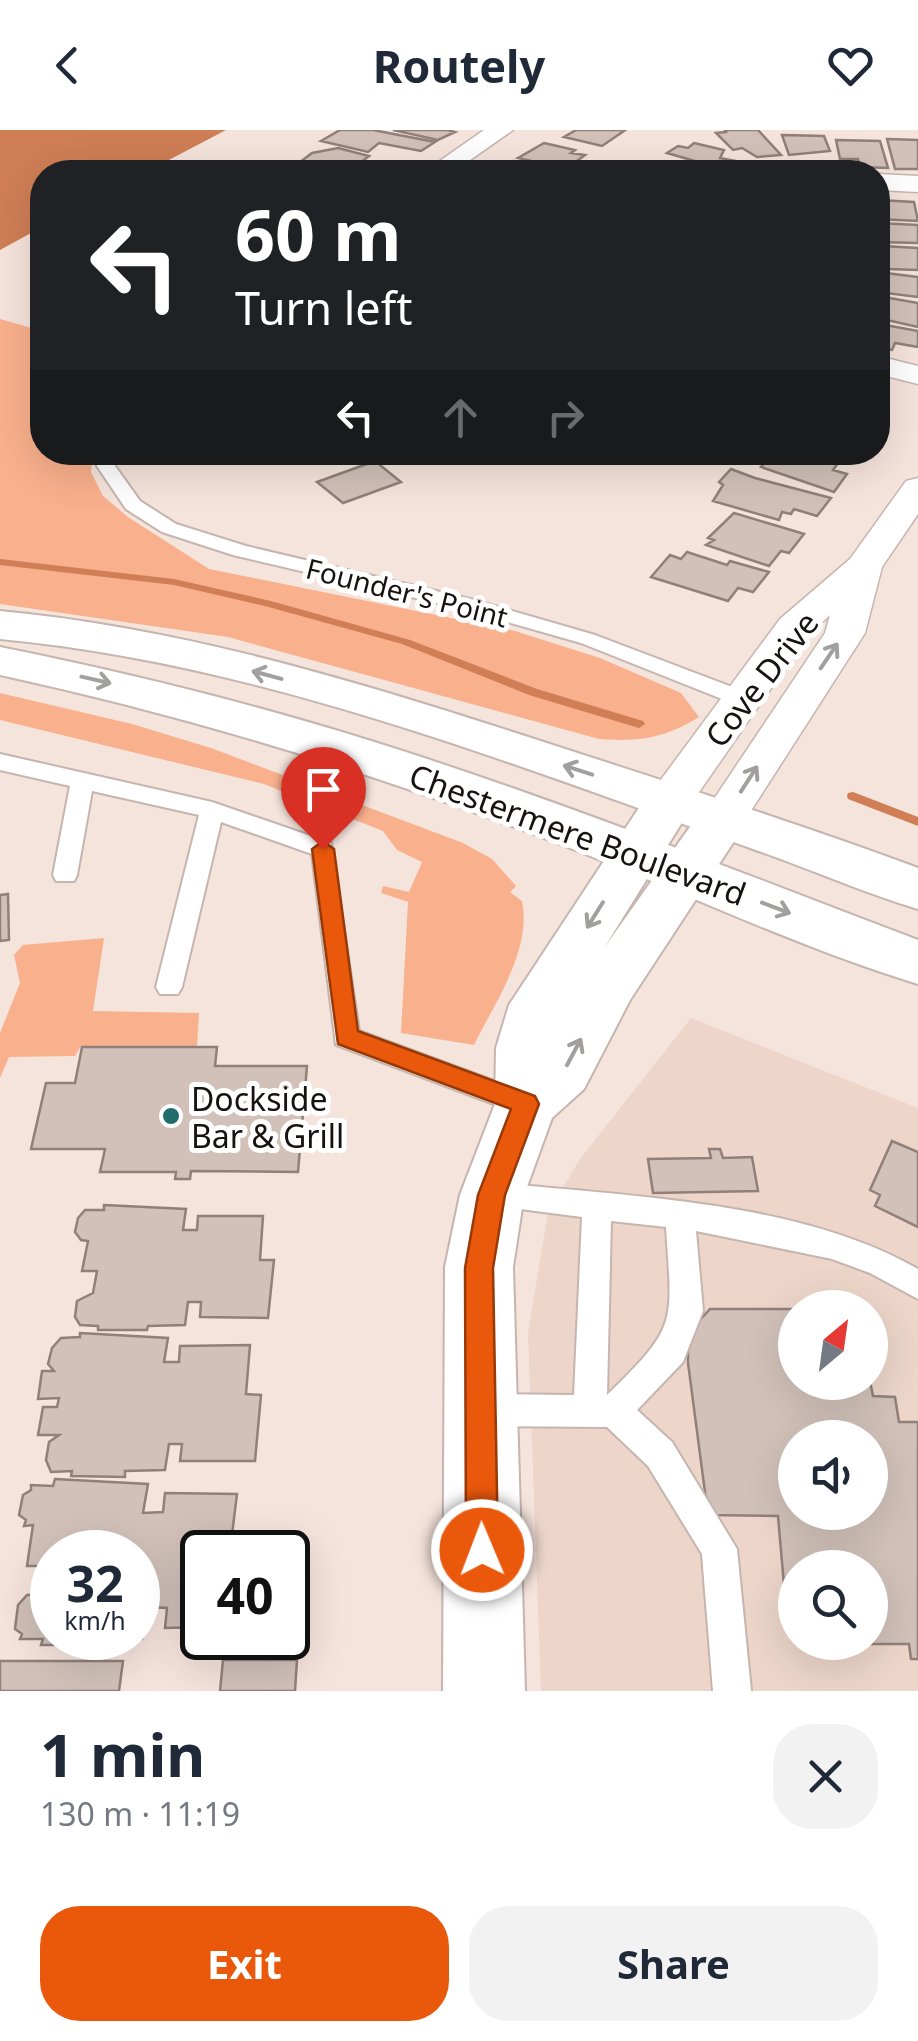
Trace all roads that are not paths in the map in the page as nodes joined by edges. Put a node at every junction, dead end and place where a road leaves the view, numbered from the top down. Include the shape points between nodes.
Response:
1 (502, 130) edge
2 (455, 160) edge
3 (890, 183) edge
4 (918, 184) edge
5 (890, 368) edge
6 (918, 376) edge
7 (106, 465) edge
8 (918, 488) edge
9 (864, 566) junction
10 (0, 625) edge
11 (0, 661) edge
12 (740, 698) junction
13 (0, 762) edge
14 (83, 779) junction
15 (670, 800) junction
16 (212, 810) junction
17 (722, 820) junction
18 (634, 854) junction
19 (685, 873) junction
20 (65, 875) dead end
21 (918, 888) edge
22 (918, 963) edge
23 (169, 987) dead end
24 (526, 1104) junction
25 (492, 1195) junction
26 (596, 1208) junction
27 (680, 1219) junction
28 (918, 1284) edge
29 (602, 1409) junction
30 (480, 1410) junction
31 (484, 1691) edge
32 (732, 1691) edge

1 - 2 street
3 - 4 street
5 - 6 street
7 - 12 lane, Founder's Point via 133,504 170,528 588,639
8 - 9 street, Cove Drive
9 - 12 street, Cove Drive via 794,626
17 -> 9 street, Cove Drive via 844,633
15 -> 10 main road, Chestermere Boulevard via 244,668
11 -> 18 main road, Chestermere Boulevard via 298,733
12 - 15 street, Cove Drive
13 - 14 lane
14 - 16 lane
14 - 20 lane
15 - 17 main road, Chestermere Boulevard
15 - 18 main road
16 - 23 lane
16 - 24 lane via 323,849 346,1037
17 - 19 main road
17 - 21 main road, Chestermere Boulevard
18 - 19 main road, Chestermere Boulevard
18 -> 24 main road via 538,1005 526,1048
19 -> 22 main road, Chestermere Boulevard
24 -> 19 main road via 563,1072 608,988
24 - 25 main road
25 - 26 lane
25 - 30 main road via 479,1268
26 - 27 lane
26 - 29 lane
27 - 28 lane via 838,1248
27 - 29 lane via 687,1311 672,1351
29 - 30 lane
29 - 32 lane via 660,1454 718,1548
30 - 31 main road

